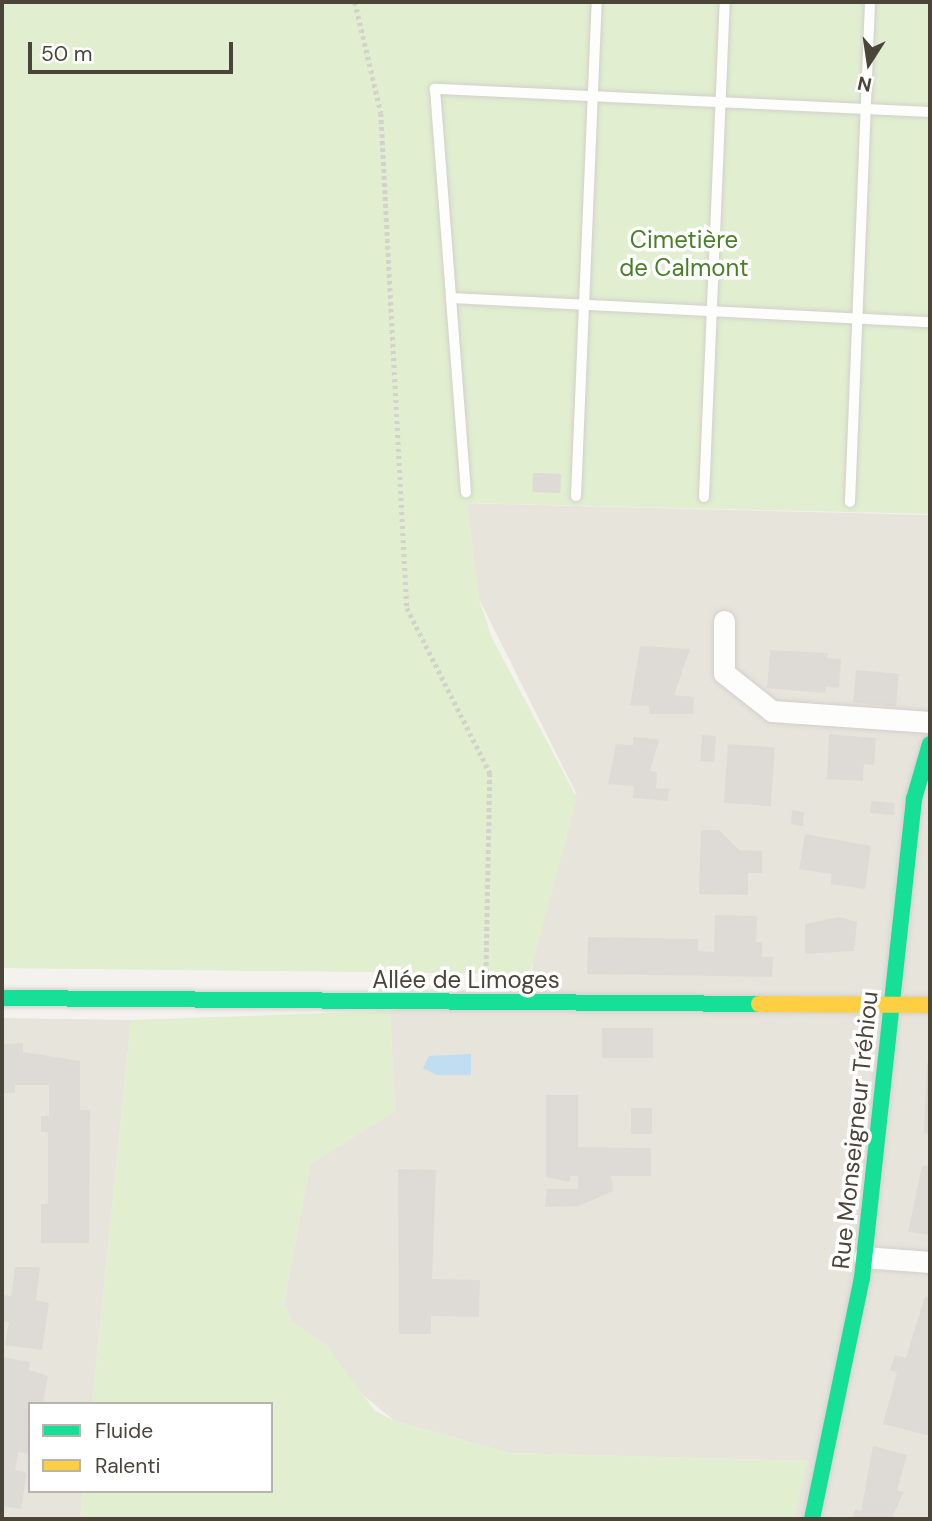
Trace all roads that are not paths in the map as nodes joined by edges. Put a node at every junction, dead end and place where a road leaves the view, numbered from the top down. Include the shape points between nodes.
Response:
1 (597, 2) edge
2 (725, 2) edge
3 (870, 2) edge
4 (593, 96) junction
5 (720, 102) junction
6 (867, 109) junction
7 (930, 112) edge
8 (451, 298) junction
9 (585, 305) junction
10 (710, 311) junction
11 (860, 319) junction
12 (930, 322) edge
13 (466, 492) dead end
14 (576, 496) dead end
15 (704, 498) dead end
16 (850, 502) dead end
17 (724, 621) dead end
18 (930, 722) edge
19 (930, 744) edge
20 (2, 998) edge
21 (891, 1005) junction
22 (930, 1005) edge
23 (864, 1257) junction
24 (930, 1262) edge
25 (812, 1519) edge

1 - 4 lane
2 - 5 lane
3 - 6 lane
4 - 5 lane
4 - 8 lane via 435,89
4 - 9 lane
5 - 6 lane
5 - 10 lane
6 - 7 lane
6 - 11 lane
8 - 9 lane
8 - 13 lane
9 - 10 lane
9 - 14 lane
10 - 11 lane
10 - 15 lane
11 - 12 lane
11 - 16 lane
17 - 18 street via 724,673 772,711
19 - 21 street, Rue Monseigneur Tréhiou via 914,799
20 - 21 street, Allée de Limoges
21 - 22 street, Allée de Limoges
21 - 23 street, Rue Monseigneur Tréhiou
23 - 24 street
23 - 25 street, Rue Monseigneur Tréhiou

